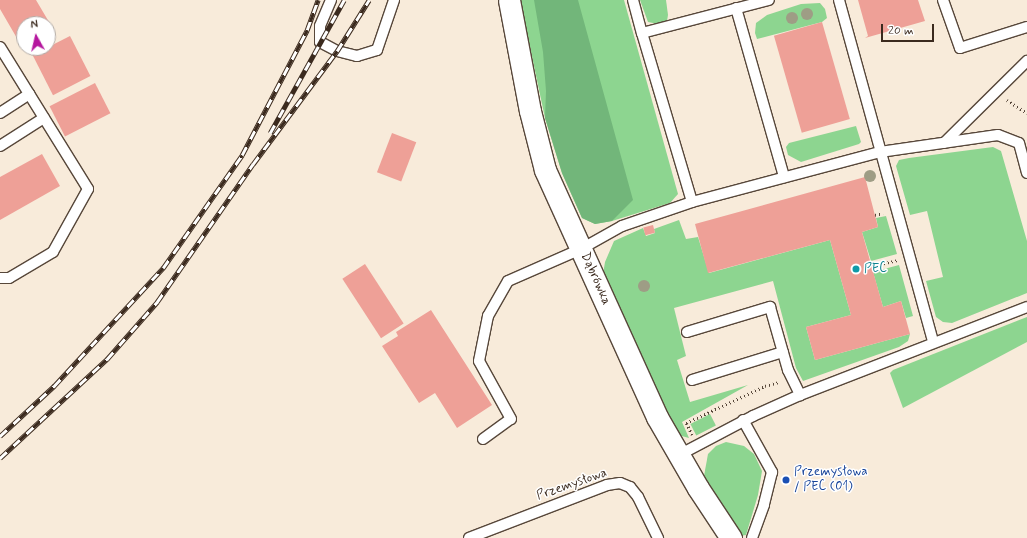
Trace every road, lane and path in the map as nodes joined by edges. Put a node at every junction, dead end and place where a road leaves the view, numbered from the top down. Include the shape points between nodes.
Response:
1 (331, 0) edge
2 (394, 0) edge
3 (509, 0) edge
4 (633, 0) edge
5 (769, 0) edge
6 (839, 0) edge
7 (943, 0) edge
8 (736, 8) junction
9 (1027, 27) edge
10 (642, 33) junction
11 (0, 47) edge
12 (1027, 61) edge
13 (29, 94) junction
14 (1004, 98) dead end
15 (0, 113) edge
16 (1027, 113) edge
17 (44, 118) junction
18 (944, 143) junction
19 (0, 146) edge
20 (880, 152) junction
21 (1027, 172) edge
22 (784, 177) junction
23 (692, 202) junction
24 (888, 212) dead end
25 (875, 215) dead end
26 (581, 249) junction
27 (901, 259) dead end
28 (872, 266) dead end
29 (0, 278) edge
30 (1027, 307) edge
31 (688, 332) dead end
32 (933, 342) junction
33 (783, 352) junction
34 (692, 380) dead end
35 (785, 380) dead end
36 (800, 395) junction
37 (743, 420) junction
38 (693, 438) dead end
39 (482, 439) dead end
40 (679, 456) junction
41 (469, 538) edge
42 (658, 538) edge
43 (731, 538) edge
44 (752, 538) edge

1 - 2 lane via 320,26 320,42 337,51 357,56 377,50
3 - 26 street, Dąbrówka via 530,111 545,170
4 - 10 lane
5 - 8 lane
6 - 20 lane
7 - 9 lane via 960,48
8 - 10 lane
8 - 22 lane
10 - 23 lane
11 - 13 lane
12 - 18 lane
13 - 15 lane
13 - 17 lane
14 - 16 path
17 - 19 lane
17 - 29 lane via 88,189 54,252 9,278
18 - 20 lane
18 - 21 lane via 998,135 1018,143
20 - 22 lane
20 - 32 lane
22 - 23 lane
23 - 26 lane via 622,226
24 - 25 path
26 - 39 lane via 508,281 488,316 479,361 511,420
26 - 40 street, Dąbrówka via 657,417
27 - 28 path
30 - 32 lane
31 - 33 lane via 770,307
32 - 36 lane
33 - 34 lane
33 - 36 lane
35 - 38 path via 765,386 686,423
36 - 37 lane
37 - 40 lane
37 - 44 lane via 772,472
40 - 43 street, Dąbrówka
41 - 42 lane, Przemysłowa via 607,484 620,483 630,487 638,497

